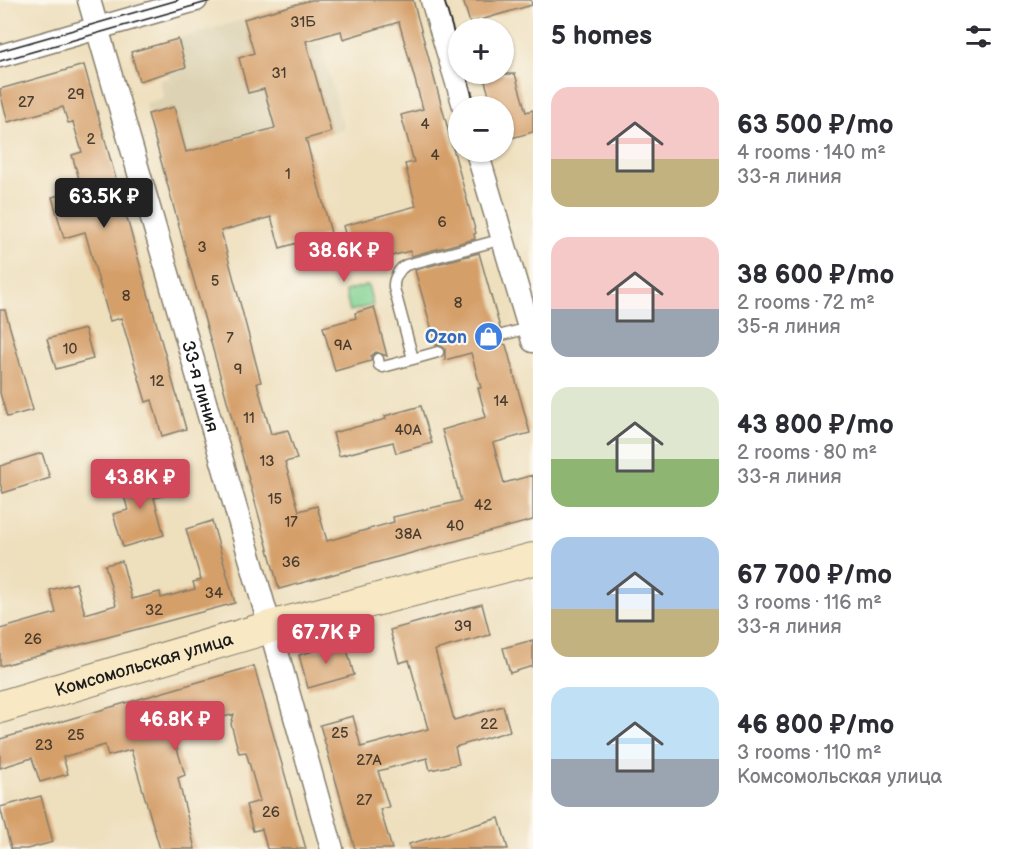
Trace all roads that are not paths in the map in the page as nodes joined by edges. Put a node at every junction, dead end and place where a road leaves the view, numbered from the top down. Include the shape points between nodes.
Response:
1 (89, 0) edge
2 (196, 0) edge
3 (432, 0) edge
4 (97, 27) junction
5 (0, 56) edge
6 (461, 96) edge
7 (480, 162) edge
8 (503, 239) junction
9 (531, 334) edge
10 (502, 335) dead end
11 (438, 352) dead end
12 (378, 359) dead end
13 (413, 359) junction
14 (533, 559) edge
15 (270, 627) junction
16 (0, 707) edge
17 (332, 849) edge

1 - 4 street, 33-я линия
2 - 4 street
3 - 6 street
4 - 5 street
4 - 15 street, 33-я линия
7 - 8 street
8 - 9 street
8 - 13 lane via 406,265 400,270 394,288
9 - 10 lane
11 - 13 lane
12 - 13 lane via 383,367
14 - 15 street, Комсомольская улица
15 - 16 street, Комсомольская улица
15 - 17 street, 33-я линия

